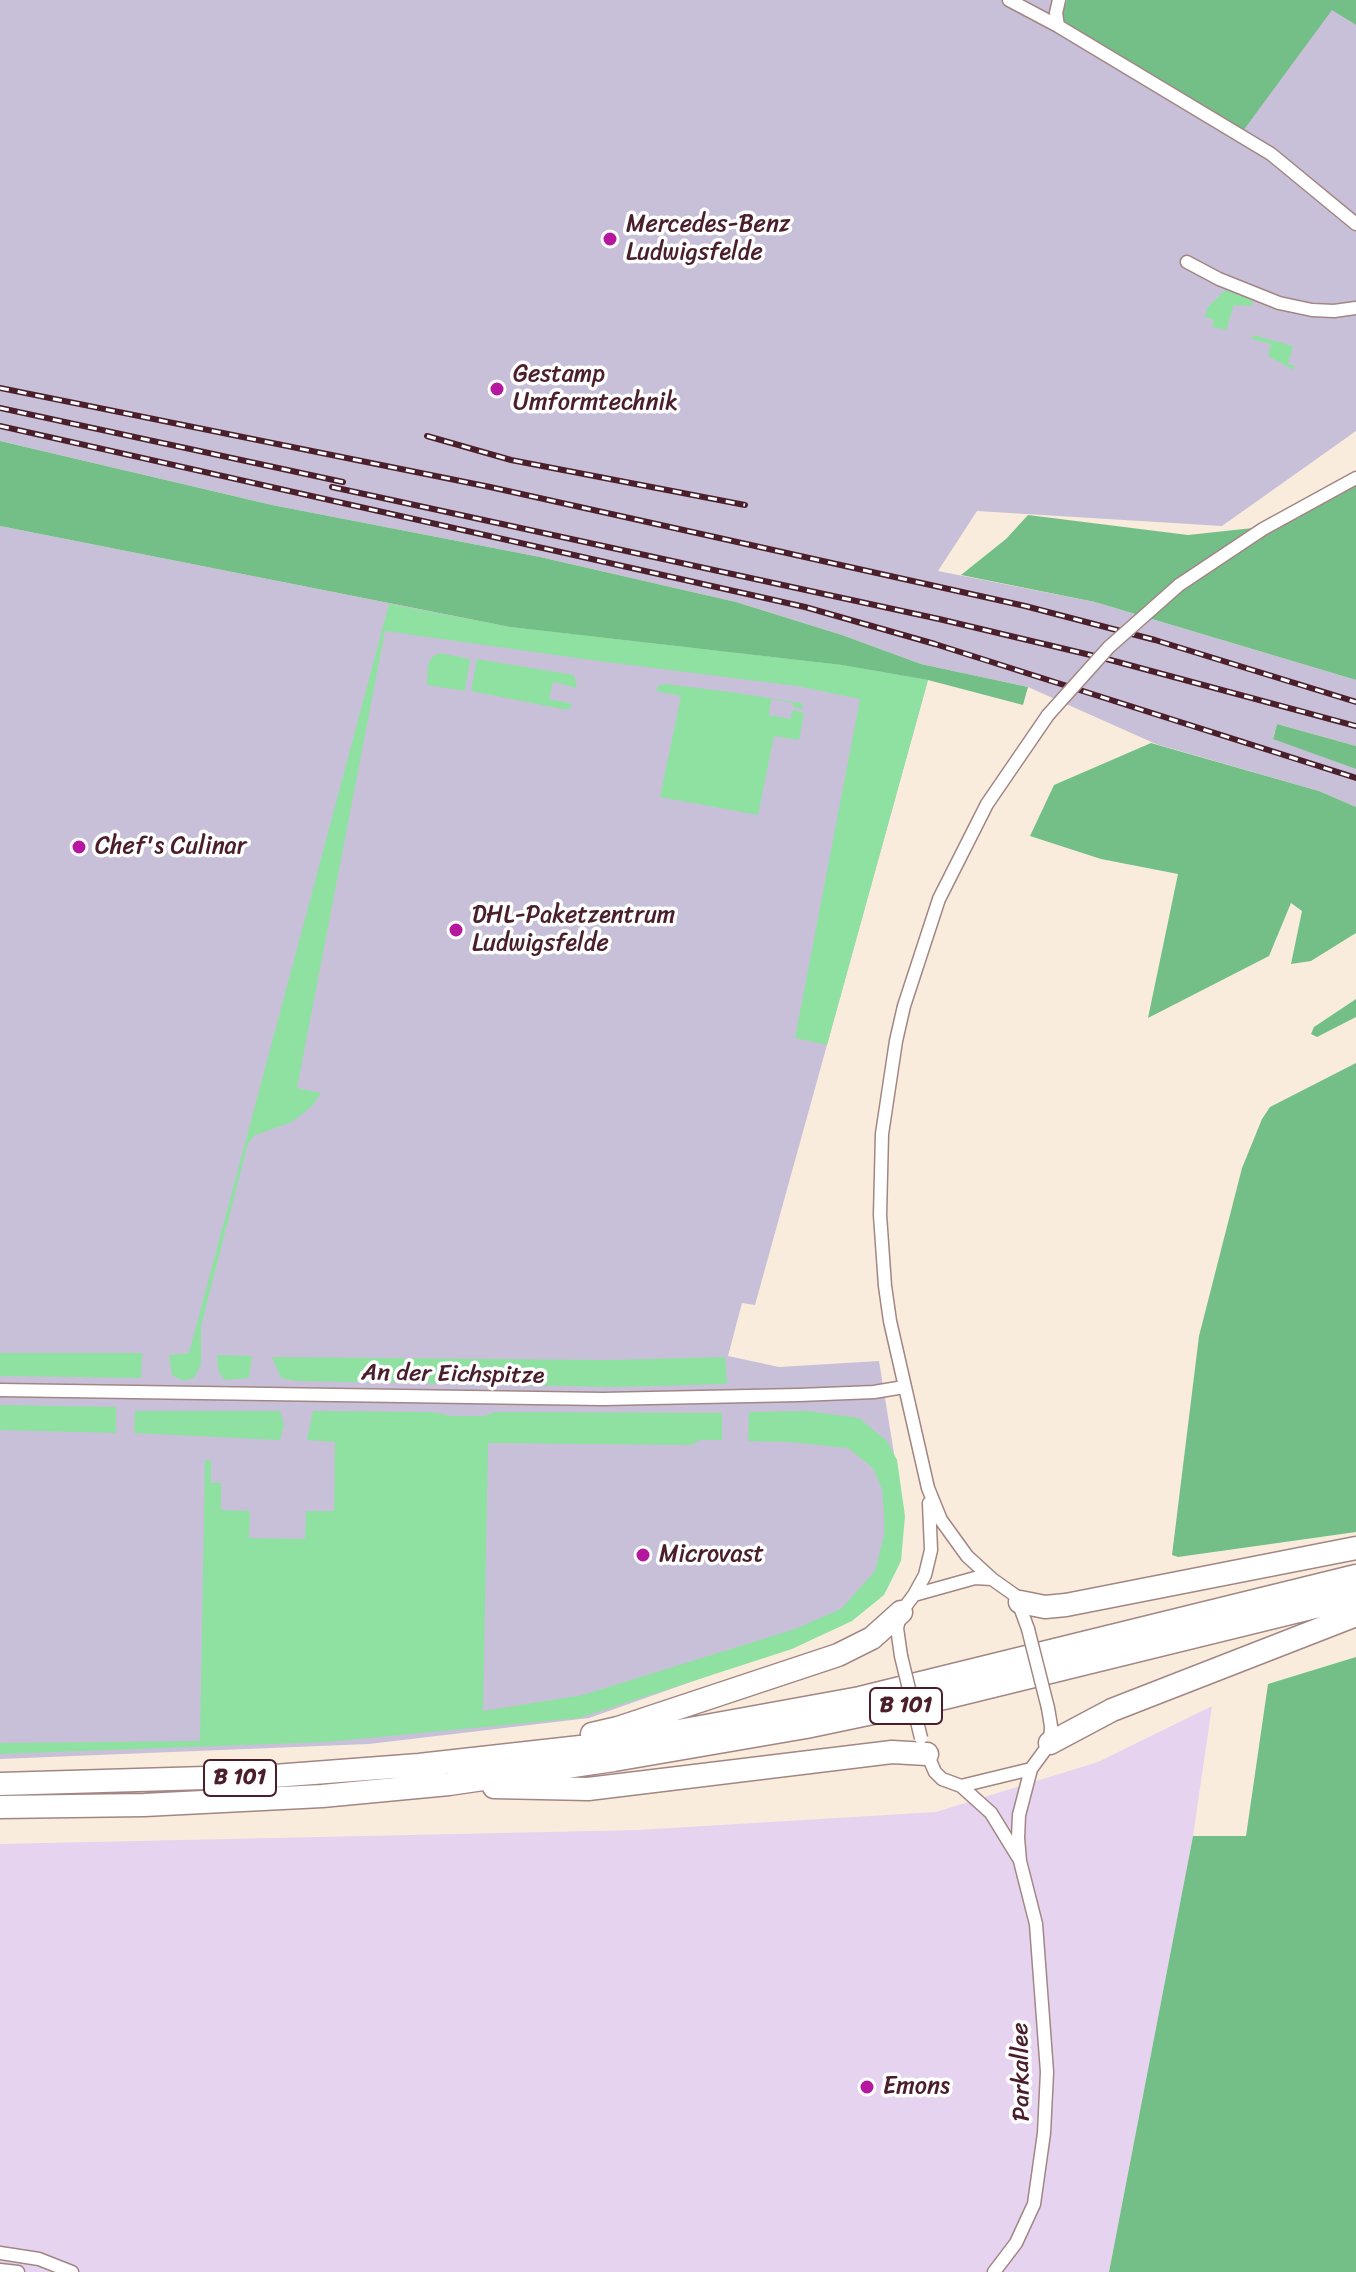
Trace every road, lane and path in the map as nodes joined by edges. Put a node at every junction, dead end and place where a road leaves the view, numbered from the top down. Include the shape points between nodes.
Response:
1 (1009, 0) edge
2 (1059, 0) edge
3 (1058, 26) junction
4 (1356, 224) edge
5 (1187, 262) dead end
6 (1356, 308) edge
7 (1356, 478) edge
8 (904, 1387) junction
9 (0, 1390) edge
10 (928, 1488) junction
11 (1356, 1548) edge
12 (1356, 1576) edge
13 (992, 1579) junction
14 (1356, 1597) edge
15 (1020, 1602) junction
16 (907, 1603) junction
17 (1356, 1615) edge
18 (1050, 1743) junction
19 (924, 1746) junction
20 (479, 1758) junction
21 (1031, 1769) junction
22 (0, 1784) edge
23 (449, 1784) junction
24 (961, 1786) junction
25 (0, 1807) edge
26 (1020, 1861) junction
27 (0, 2253) edge
28 (0, 2270) edge
29 (18, 2272) edge
30 (72, 2272) edge
31 (994, 2272) edge

1 - 3 street
2 - 3 street
3 - 4 street via 1271,154
5 - 6 street via 1279,303 1312,310
7 - 8 street, bridge via 1252,535 1179,585 1109,647 1048,715 999,784 953,869 914,972 896,1041 882,1134 885,1286
8 - 9 street, An der Eichspitze via 603,1399
8 - 10 street
10 - 13 street via 941,1520
10 - 16 street via 931,1550 925,1575
11 - 15 highway via 1066,1605
12 - 20 highway, B 101 via 860,1698 607,1744
13 - 15 street
13 - 16 street via 975,1578
14 - 23 highway, B 101 via 821,1724
15 - 18 street, bridge via 1048,1708
16 - 19 street, bridge via 897,1628
16 - 20 highway via 872,1638 838,1655 618,1728
17 - 18 highway via 1112,1710
18 - 21 street
19 - 23 highway via 588,1789
19 - 24 street via 935,1772
20 - 22 highway, B 101 via 274,1776
21 - 24 street
21 - 26 street via 1019,1815
23 - 25 highway, B 101 via 261,1799
24 - 26 street via 991,1813
26 - 31 street, Parkallee via 1036,1924 1047,2072 1044,2133 1034,2204 1016,2243
27 - 30 street via 39,2259
28 - 29 street

